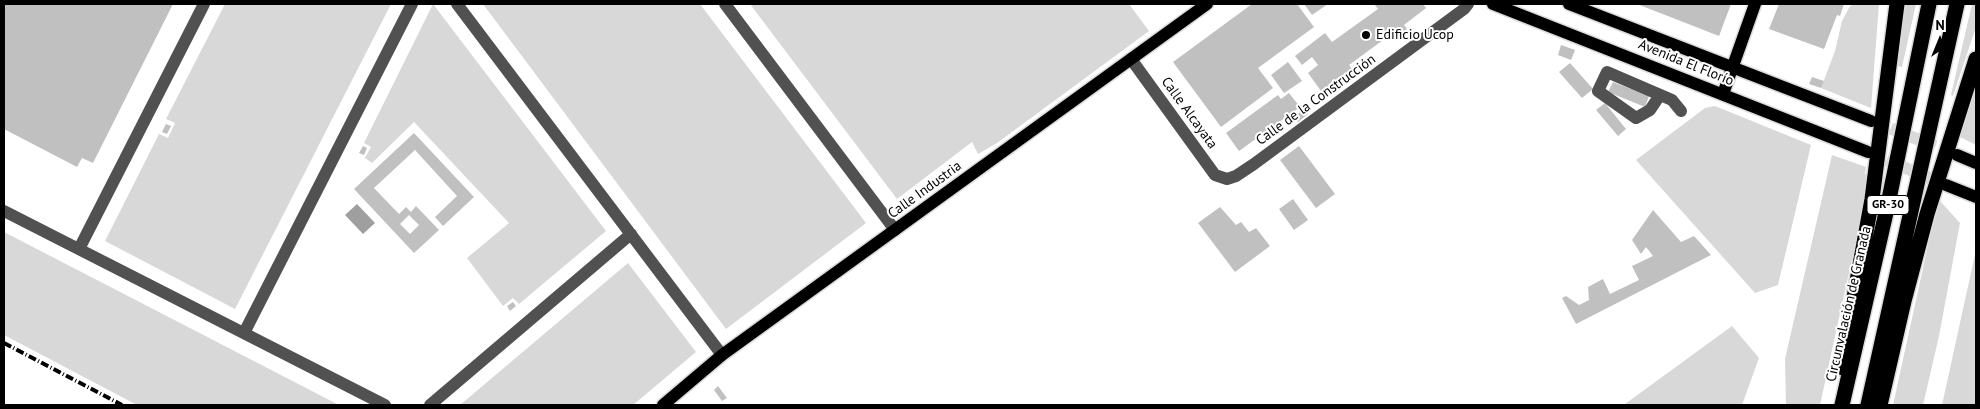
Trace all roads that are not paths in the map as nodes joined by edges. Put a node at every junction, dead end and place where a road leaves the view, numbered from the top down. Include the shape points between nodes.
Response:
1 (204, 4) edge
2 (412, 4) edge
3 (457, 4) edge
4 (725, 4) edge
5 (1207, 4) edge
6 (1468, 4) edge
7 (1493, 4) edge
8 (1570, 4) edge
9 (1755, 4) edge
10 (1891, 4) edge
11 (1897, 4) edge
12 (1929, 4) edge
13 (1957, 4) edge
14 (1895, 25) junction
15 (1131, 59) junction
16 (1976, 59) edge
17 (1732, 68) junction
18 (1723, 94) junction
19 (1660, 95) junction
20 (1681, 111) dead end
21 (1871, 121) tunnel mouth
22 (1868, 152) tunnel mouth
23 (1957, 155) tunnel mouth
24 (1976, 163) edge
25 (1226, 179) joint
26 (1946, 185) tunnel mouth
27 (1976, 197) edge
28 (4, 211) edge
29 (895, 230) junction
30 (631, 234) junction
31 (79, 249) junction
32 (244, 334) junction
33 (722, 355) junction
34 (385, 405) edge
35 (430, 405) edge
36 (663, 405) edge
37 (1842, 405) edge
38 (1868, 405) edge
39 (1880, 405) edge

1 - 31 street
2 - 32 street
3 - 30 street
4 - 29 street
5 - 15 main road, Calle Industria
6 - 25 street, Calle de la Construcción via 1254,164
7 - 18 main road, Avenida El Florío
8 - 17 main road, Avenida El Florío
9 - 17 main road
10 - 14 highway
11 - 14 highway
12 - 37 highway, Circunvalación de Granada / GR-30 via 1886,214
13 - 38 highway, GR-30
14 - 37 highway via 1872,199 1843,358
15 - 25 street, Calle Alcayata via 1215,175
15 - 29 main road, Calle Industria
16 - 39 highway via 1927,214
17 - 18 main road
17 - 21 main road, Avenida El Florío
18 - 22 main road, Avenida El Florío
19 - 19 street via 1607,72 1598,91 1636,118 1650,110
19 - 20 street via 1672,100
23 - 24 main road
26 - 27 main road
28 - 31 street
29 - 33 main road, Calle Industria
30 - 33 street
30 - 35 street
31 - 32 street
32 - 34 street
33 - 36 main road, Calle Industria

